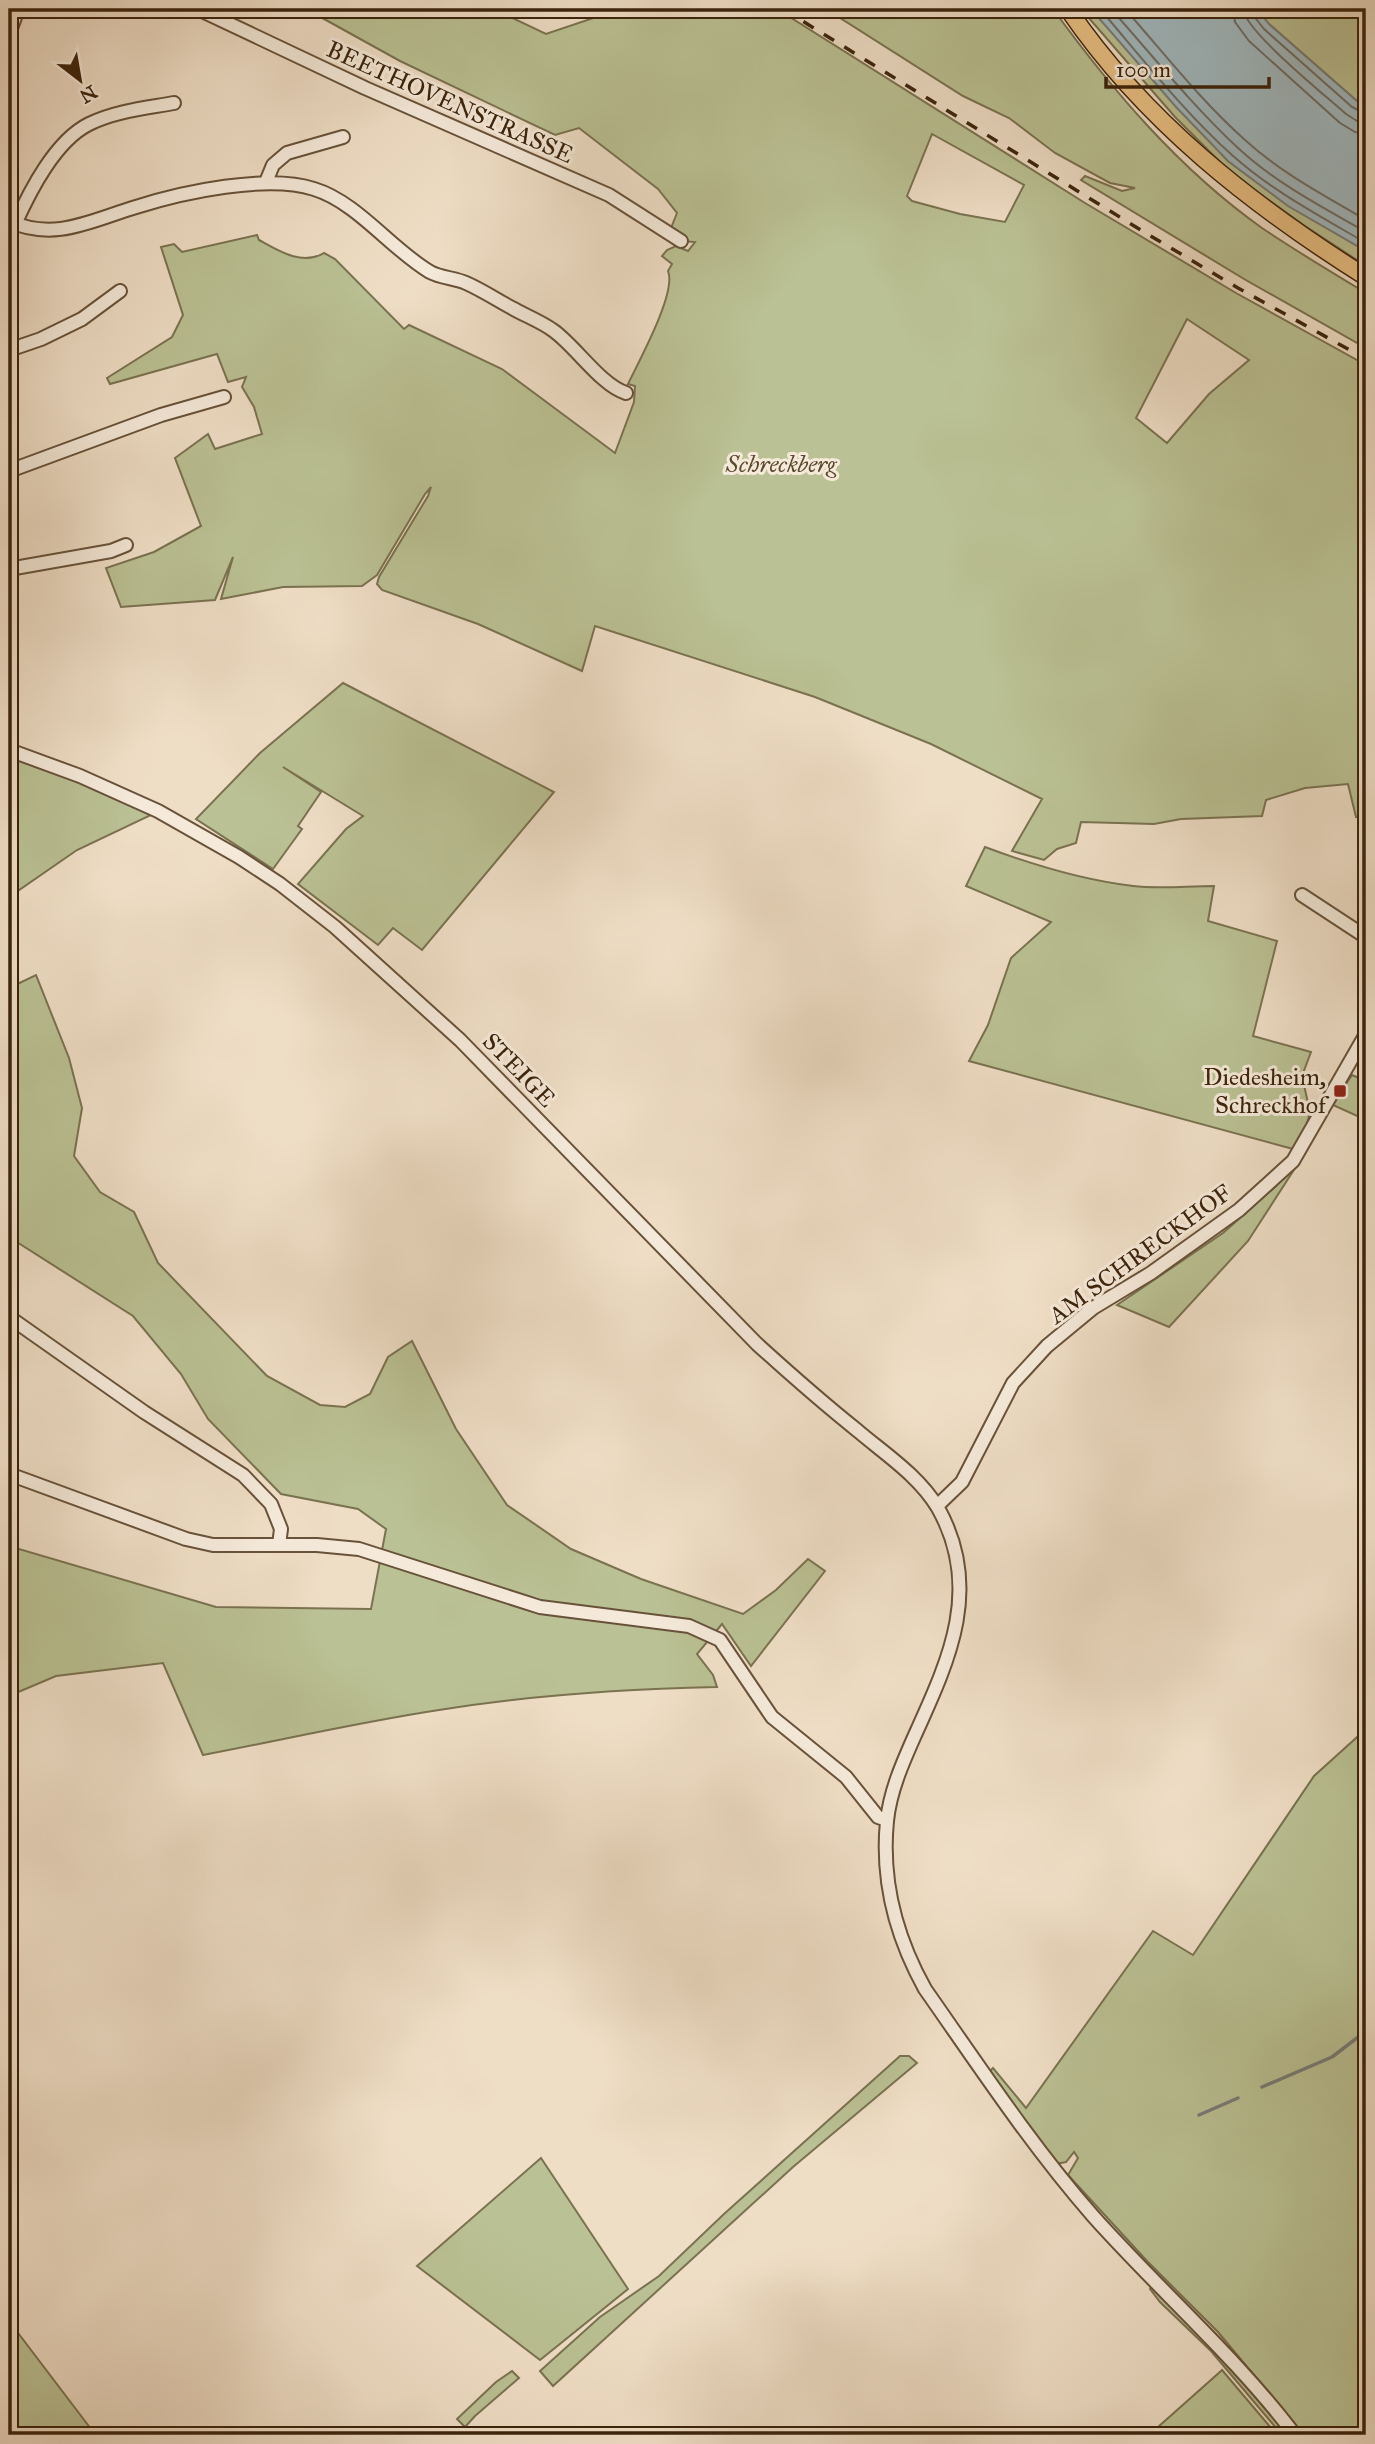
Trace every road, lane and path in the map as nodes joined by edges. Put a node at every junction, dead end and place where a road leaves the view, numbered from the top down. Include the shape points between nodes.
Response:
1 (18, 9) edge
2 (198, 9) edge
3 (1068, 9) edge
4 (9, 34) edge
5 (174, 103) dead end
6 (343, 136) dead end
7 (266, 182) junction
8 (12, 222) edge
9 (681, 241) dead end
10 (1366, 278) edge
11 (120, 291) dead end
12 (9, 350) edge
13 (626, 393) dead end
14 (224, 397) dead end
15 (9, 471) edge
16 (127, 545) dead end
17 (9, 569) edge
18 (9, 750) edge
19 (1302, 895) dead end
20 (1366, 937) edge
21 (1366, 1034) edge
22 (9, 1317) edge
23 (9, 1474) edge
24 (937, 1506) junction
25 (279, 1545) junction
26 (887, 1820) junction
27 (1295, 2435) edge

1 - 4 street
2 - 9 street, BEETHOVENSTRASSE via 609,195
3 - 10 main road via 1127,83 1230,182
5 - 8 street via 88,124 63,146
6 - 7 street via 287,153 273,165
7 - 8 street via 161,200 52,231
7 - 13 street via 314,189 340,202 433,274 465,282 555,331 610,384
11 - 12 street via 82,319
14 - 15 street
16 - 17 street
18 - 24 street, STEIGE via 158,811 239,857 335,927 460,1040 757,1344 902,1467
19 - 20 street
21 - 24 street, AM SCHRECKHOF via 1293,1161 1239,1210 1151,1273 1093,1307 1047,1346 1013,1383 957,1488
22 - 25 street via 243,1475 271,1504 281,1529
23 - 25 street via 186,1539 213,1545
24 - 26 street, STEIGE via 955,1548 960,1603 942,1677 895,1783
25 - 26 street via 359,1549 540,1607 689,1626 720,1640 772,1717 846,1777 878,1817
26 - 27 street, STEIGE via 888,1885 896,1925 925,1989 1058,2174

